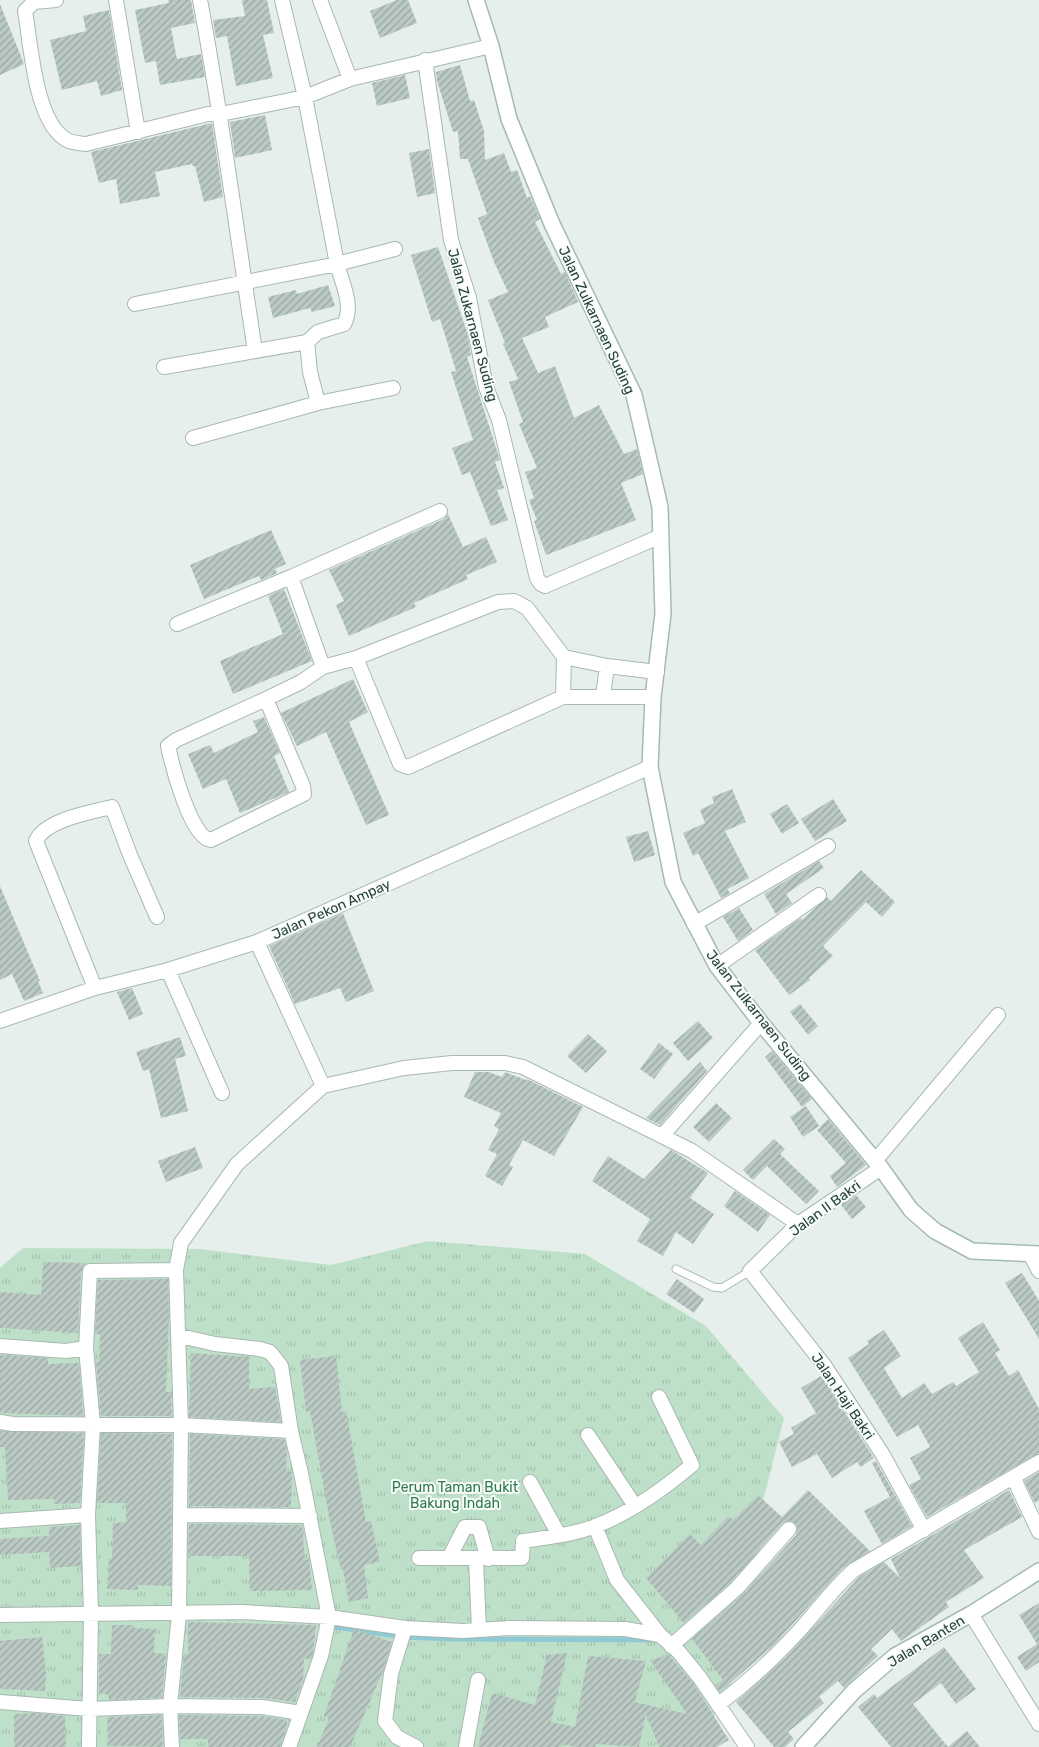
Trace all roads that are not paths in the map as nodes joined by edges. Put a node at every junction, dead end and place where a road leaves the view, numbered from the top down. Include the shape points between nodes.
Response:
1 (56, 0) edge
2 (116, 0) edge
3 (200, 0) edge
4 (282, 0) edge
5 (320, 0) edge
6 (476, 0) edge
7 (34, 1) edge
8 (491, 46) junction
9 (425, 60) junction
10 (350, 79) junction
11 (305, 97) junction
12 (221, 114) junction
13 (138, 132) junction
14 (394, 249) dead end
15 (337, 264) junction
16 (244, 282) junction
17 (135, 304) dead end
18 (307, 342) junction
19 (255, 351) junction
20 (164, 368) dead end
21 (393, 388) dead end
22 (318, 403) junction
23 (193, 438) dead end
24 (440, 511) dead end
25 (661, 536) junction
26 (291, 577) junction
27 (177, 624) dead end
28 (564, 657) junction
29 (356, 658) junction
30 (607, 666) junction
31 (323, 667) junction
32 (656, 672) junction
33 (603, 696) junction
34 (563, 697) junction
35 (653, 697) junction
36 (266, 699) junction
37 (650, 768) junction
38 (828, 846) dead end
39 (819, 896) dead end
40 (157, 917) dead end
41 (694, 924) junction
42 (257, 942) junction
43 (717, 966) junction
44 (168, 970) junction
45 (95, 988) junction
46 (998, 1016) dead end
47 (0, 1021) edge
48 (761, 1023) junction
49 (323, 1086) junction
50 (222, 1093) dead end
51 (662, 1136) junction
52 (878, 1164) junction
53 (798, 1224) junction
54 (1034, 1254) edge
55 (676, 1269) dead end
56 (176, 1270) junction
57 (750, 1271) junction
58 (1039, 1272) edge
59 (180, 1336) junction
60 (0, 1346) edge
61 (86, 1348) junction
62 (659, 1397) dead end
63 (0, 1422) edge
64 (93, 1424) junction
65 (181, 1425) junction
66 (291, 1431) junction
67 (588, 1435) dead end
68 (1039, 1462) edge
69 (1013, 1477) junction
70 (530, 1482) dead end
71 (635, 1506) junction
72 (88, 1515) junction
73 (180, 1515) junction
74 (310, 1516) junction
75 (0, 1521) edge
76 (595, 1526) junction
77 (789, 1530) dead end
78 (924, 1530) junction
79 (1039, 1532) edge
80 (559, 1535) junction
81 (419, 1558) dead end
82 (449, 1558) junction
83 (482, 1559) junction
84 (1039, 1571) edge
85 (91, 1613) junction
86 (179, 1614) junction
87 (970, 1614) junction
88 (0, 1615) edge
89 (330, 1617) junction
90 (405, 1628) junction
91 (479, 1630) junction
92 (660, 1635) junction
93 (671, 1646) junction
94 (478, 1680) dead end
95 (0, 1702) edge
96 (719, 1704) junction
97 (170, 1706) junction
98 (89, 1709) junction
99 (302, 1713) junction
100 (1039, 1724) edge
101 (744, 1746) edge
102 (89, 1747) edge
103 (172, 1747) edge
104 (289, 1747) edge
105 (416, 1747) edge
106 (466, 1747) edge
107 (803, 1747) edge

1 - 7 street
2 - 13 street
3 - 12 street
4 - 11 street
5 - 10 street
6 - 8 street, Jalan Zulkarnaen Suding
7 - 13 street via 25,11 41,104 52,129 68,141 86,144
8 - 9 street
8 - 25 street, Jalan Zulkarnaen Suding via 509,119 544,206 634,396 660,507
9 - 10 street
9 - 25 street, Jalan Zukarnaen Suding via 451,240 469,298 486,387 499,420 537,578 546,586
10 - 11 street
11 - 12 street
11 - 15 street
12 - 13 street
12 - 16 street
14 - 15 street
15 - 16 street
15 - 18 street via 348,302 348,316 344,324 318,332
16 - 17 street
16 - 19 street
18 - 19 street
18 - 22 street
19 - 20 street
21 - 22 street
22 - 23 street
24 - 26 street
25 - 32 street, Jalan Zulkarnaen Suding via 664,614
26 - 27 street
26 - 31 street
28 - 29 street via 527,608 514,601 498,602
28 - 30 street
28 - 34 street
29 - 31 street
29 - 34 street via 404,767
30 - 32 street
30 - 33 street
31 - 36 street
32 - 35 street, Jalan Zulkarnaen Suding
33 - 34 street
33 - 35 street
35 - 37 street, Jalan Zulkarnaen Suding
36 - 36 street via 168,746 186,809 205,839 211,840 304,794
37 - 41 street, Jalan Zulkarnaen Suding via 674,882
37 - 42 street, Jalan Pekon Ampay
38 - 41 street
39 - 43 street
40 - 45 street via 112,807 58,822 38,836 36,841
41 - 43 street, Jalan Zulkarnaen Suding
42 - 44 street, Jalan Pekon Ampay
42 - 49 street
43 - 48 street, Jalan Zulkarnaen Suding
44 - 45 street, Jalan Pekon Ampay
44 - 50 street
45 - 47 street, Jalan Pekon Ampay
46 - 52 street, Jalan II Bakri
48 - 51 street
48 - 52 street, Jalan Zulkarnaen Suding
49 - 51 street via 404,1068 452,1063 505,1063 532,1071
49 - 56 street via 237,1164 181,1243
51 - 53 street via 692,1151
52 - 53 street, Jalan II Bakri
52 - 54 street, Jalan Zulkarnaen Suding via 911,1210 935,1231 972,1251
53 - 57 street, Jalan II Bakri
54 - 58 street
55 - 57 lane via 713,1287 722,1288
56 - 59 street
56 - 61 street via 90,1271
57 - 78 street, Jalan Haji Bakri via 824,1365 883,1455
59 - 65 street
59 - 66 street via 270,1352 281,1366
60 - 61 street
61 - 64 street
62 - 71 street via 692,1465 670,1484
63 - 64 street
64 - 65 street
64 - 72 street
65 - 66 street
65 - 73 street
66 - 74 street
67 - 71 street
68 - 69 street
69 - 78 street
69 - 79 street
70 - 80 street
71 - 76 street
72 - 75 street
72 - 85 street
73 - 74 street
73 - 86 street
74 - 89 street
76 - 80 street
76 - 92 street via 617,1580
77 - 93 street via 737,1588
78 - 96 street via 842,1580 766,1664
80 - 83 street via 523,1541 522,1558
81 - 82 street
82 - 83 street
82 - 83 street via 465,1527 478,1527
83 - 91 street
84 - 87 street, Jalan Banten
85 - 86 street
85 - 88 street
85 - 98 street
86 - 89 street via 241,1612
86 - 97 street
87 - 100 street
87 - 107 street, Jalan Banten via 895,1656 854,1691
89 - 90 street
89 - 99 street
90 - 91 street
90 - 105 street via 391,1674 385,1721 397,1737
91 - 92 street via 625,1629
92 - 93 street
93 - 96 street
94 - 106 street
95 - 98 street
96 - 101 street
97 - 98 street
97 - 99 street via 262,1707
97 - 103 street
98 - 102 street
99 - 104 street

